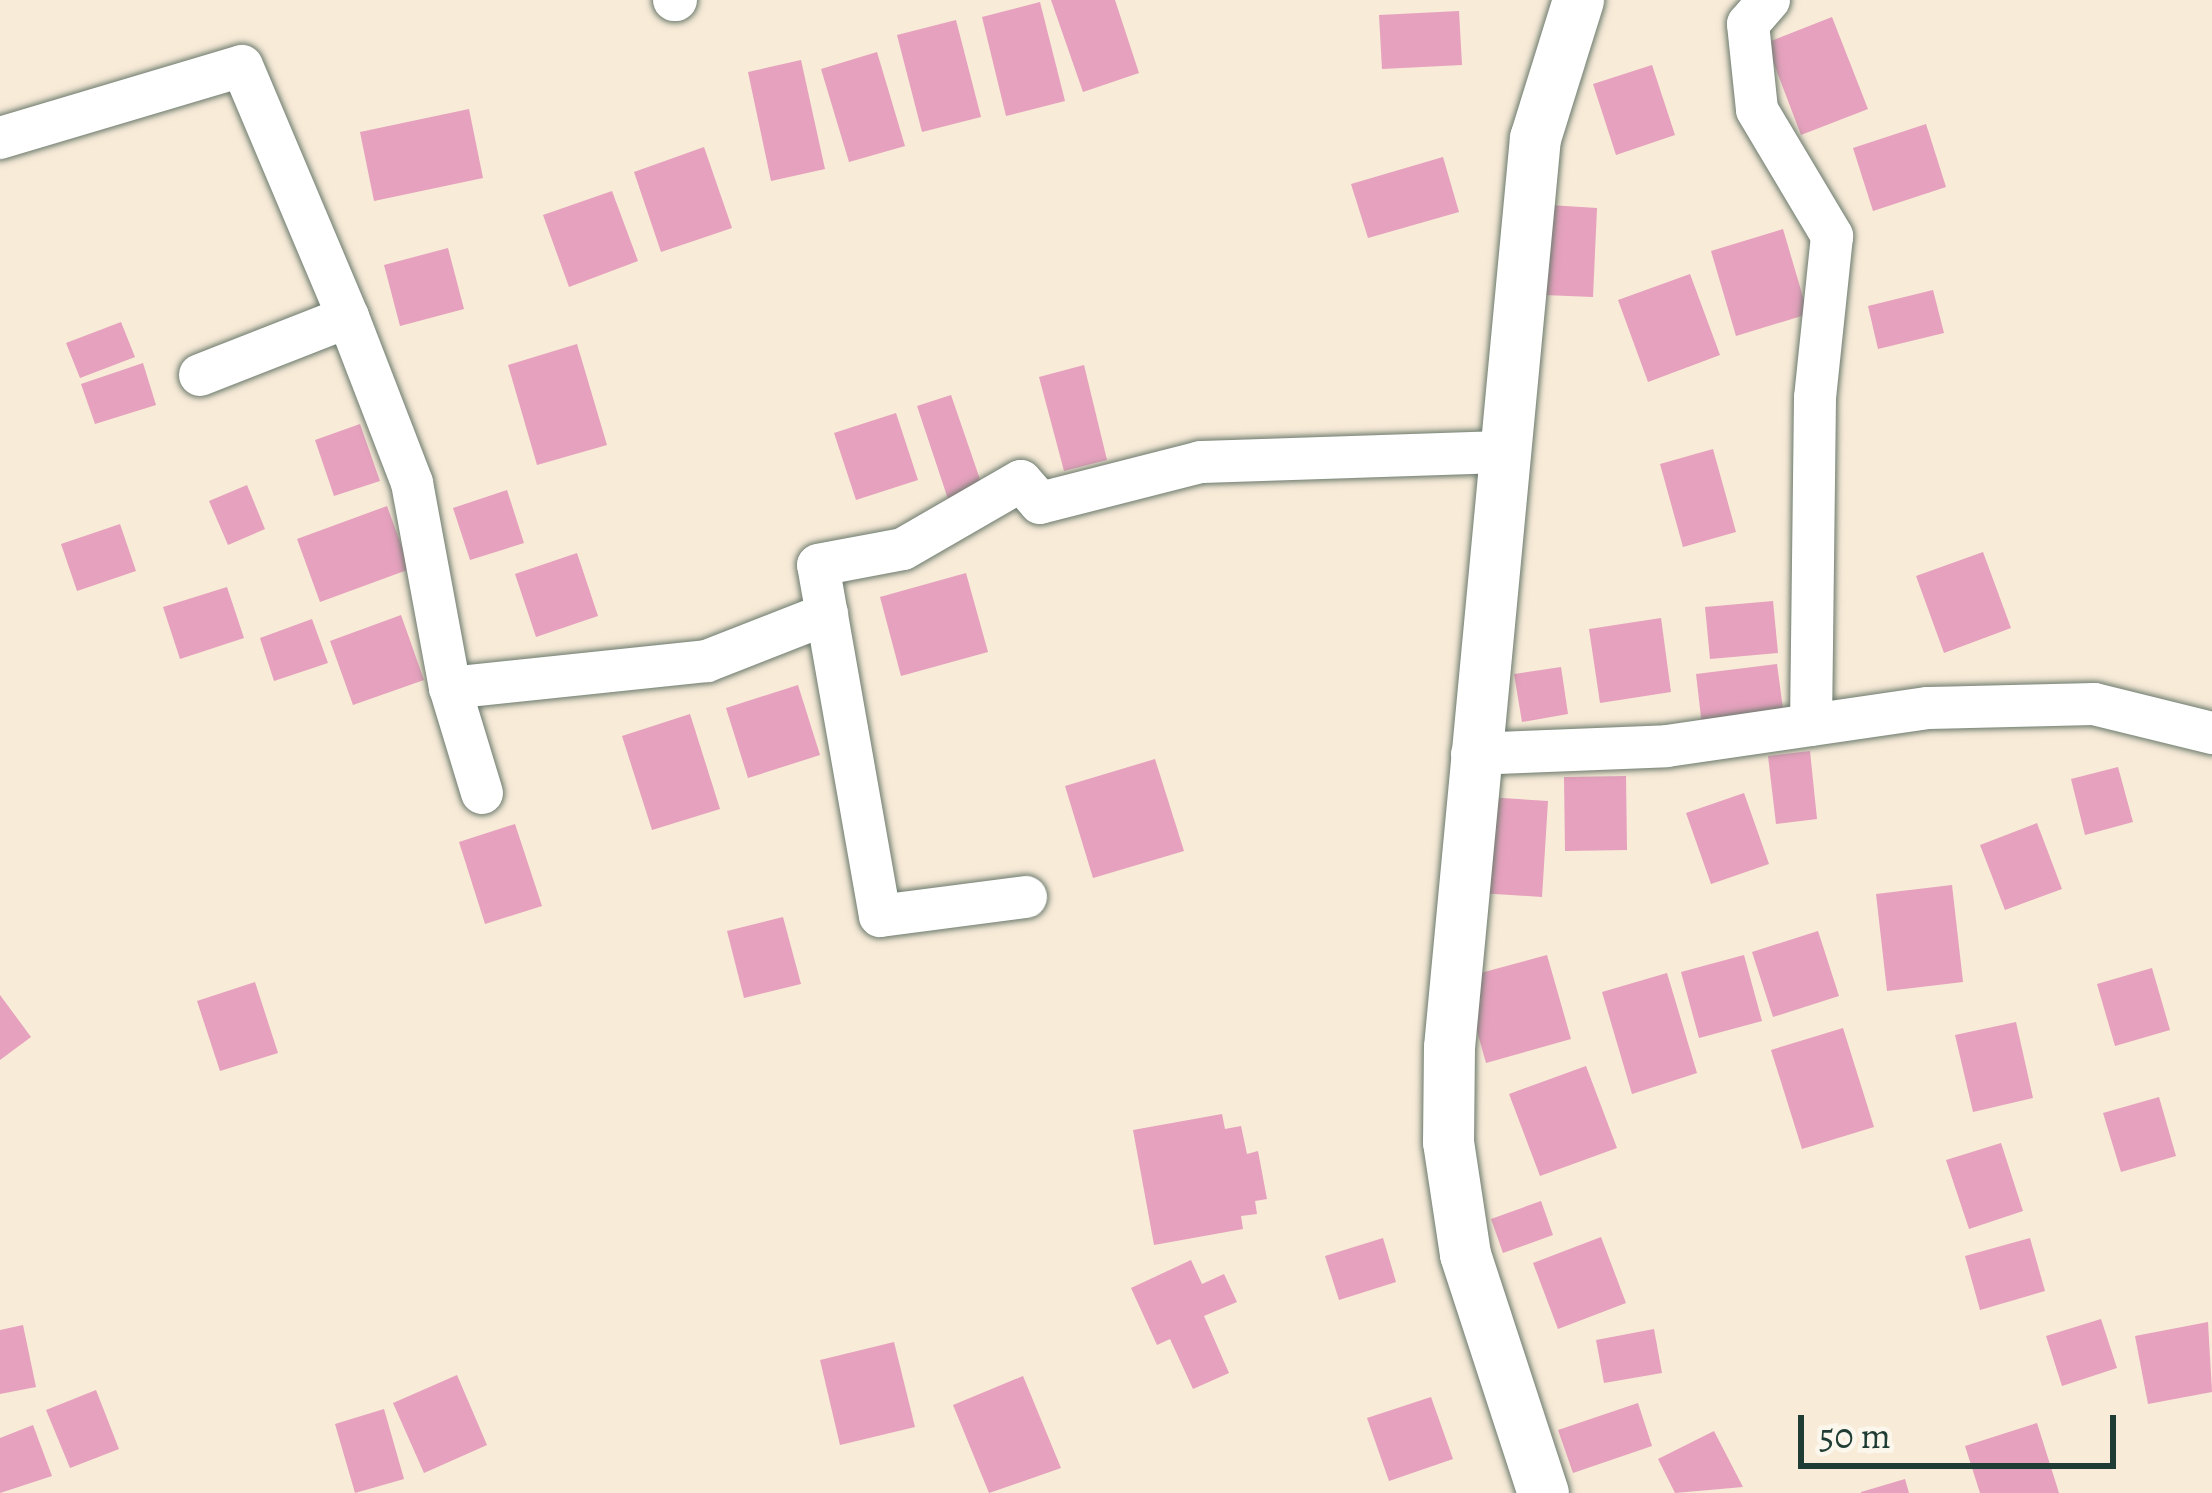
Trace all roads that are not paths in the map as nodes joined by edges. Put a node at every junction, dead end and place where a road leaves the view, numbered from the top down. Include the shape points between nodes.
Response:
1 (1578, 0) edge
2 (1769, 0) edge
3 (0, 138) edge
4 (348, 317) junction
5 (200, 375) dead end
6 (1503, 452) junction
7 (827, 614) junction
8 (450, 688) junction
9 (1811, 725) junction
10 (2212, 733) edge
11 (1472, 754) junction
12 (482, 793) dead end
13 (1026, 897) dead end
14 (1543, 1493) edge

1 - 6 street via 1534,138
2 - 9 street via 1748,24 1757,110 1832,236 1815,398
3 - 4 street via 242,66
4 - 5 street
4 - 8 street via 412,483
6 - 7 street via 1201,462 1040,502 1021,481 903,549 818,565
6 - 11 street
7 - 8 street via 706,661
7 - 13 street via 880,916
8 - 12 street
9 - 10 street via 1928,709 2094,704
9 - 11 street via 1667,746
11 - 14 street via 1448,1142 1465,1254

